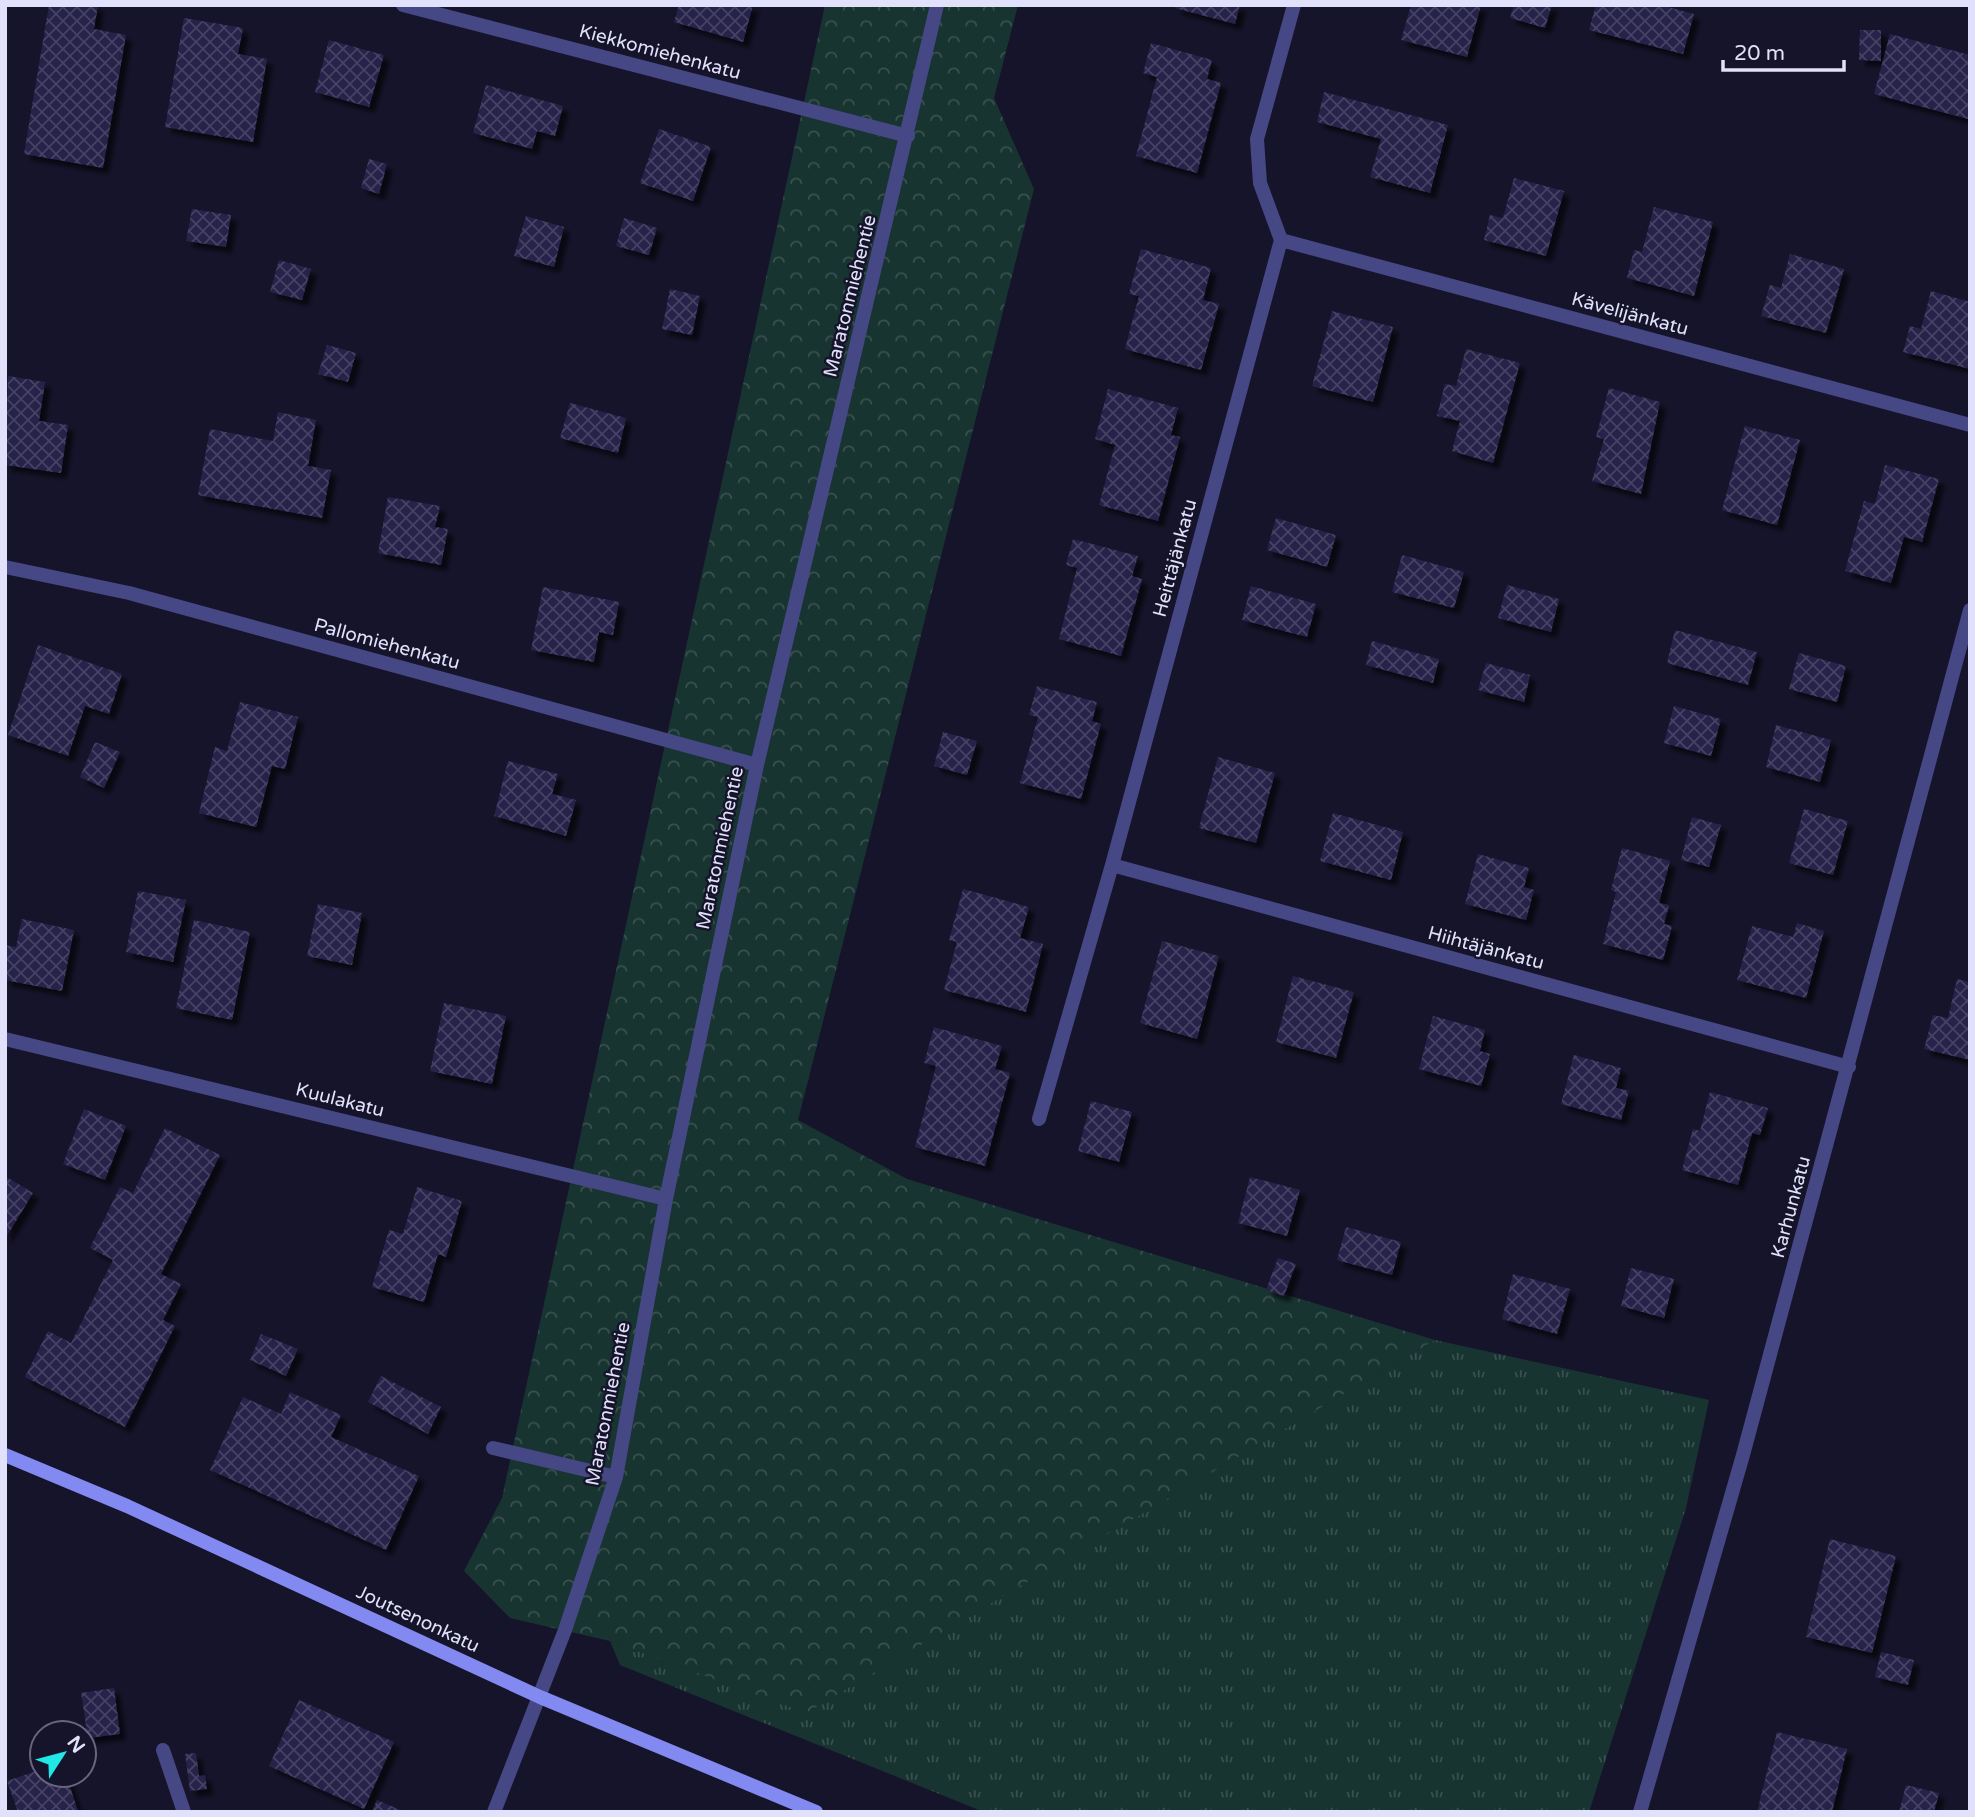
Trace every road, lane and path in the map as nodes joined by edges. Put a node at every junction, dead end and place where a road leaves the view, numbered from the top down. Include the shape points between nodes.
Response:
1 (403, 5) edge
2 (937, 5) edge
3 (1294, 5) edge
4 (908, 136) junction
5 (1281, 240) junction
6 (1970, 425) edge
7 (5, 567) edge
8 (1970, 610) edge
9 (757, 765) junction
10 (1112, 865) junction
11 (5, 1039) edge
12 (1849, 1067) junction
13 (1039, 1119) dead end
14 (666, 1199) junction
15 (493, 1448) dead end
16 (5, 1455) edge
17 (616, 1477) junction
18 (540, 1697) junction
19 (163, 1750) dead end
20 (184, 1812) edge
21 (494, 1812) edge
22 (817, 1812) edge
23 (1640, 1812) edge

1 - 4 street, Kiekkomiehenkatu
2 - 4 street, Maratonmiehentie
3 - 5 street via 1257,139 1259,183
4 - 9 street, Maratonmiehentie
5 - 6 street, Kävelijänkatu
5 - 10 street, Heittäjänkatu
7 - 9 street, Pallomiehenkatu via 129,593
8 - 12 street, Karhunkatu
9 - 14 street, Maratonmiehentie
10 - 12 street, Hiihtäjänkatu
10 - 13 street, Heittäjänkatu
11 - 14 street, Kuulakatu
12 - 23 street, Karhunkatu
14 - 17 street, Maratonmiehentie
15 - 17 street
16 - 18 main road, Joutsenonkatu via 127,1506
17 - 18 street, Maratonmiehentie
18 - 21 street, Maratonmiehentie
18 - 22 main road, Joutsenonkatu
19 - 20 street

